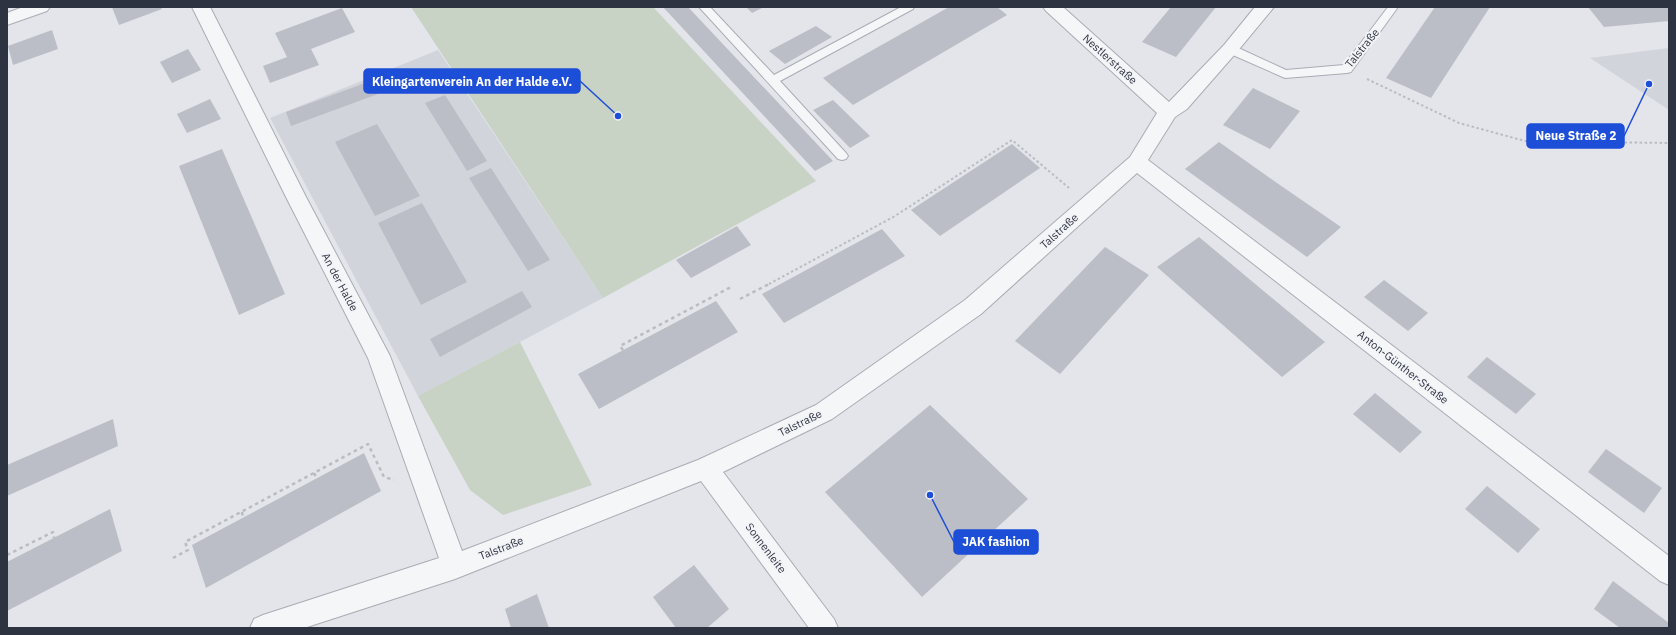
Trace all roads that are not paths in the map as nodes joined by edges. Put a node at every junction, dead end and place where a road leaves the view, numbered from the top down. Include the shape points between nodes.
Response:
1 (41, 7) edge
2 (202, 7) edge
3 (704, 7) edge
4 (909, 7) edge
5 (1052, 7) edge
6 (1265, 7) edge
7 (1393, 7) edge
8 (7, 19) edge
9 (1230, 49) junction
10 (773, 80) junction
11 (1168, 112) junction
12 (842, 156) dead end
13 (1137, 162) junction
14 (706, 468) junction
15 (455, 566) junction
16 (1669, 572) edge
17 (263, 628) edge
18 (825, 628) edge

1 - 8 street
2 - 15 street, An der Halde via 296,197 379,356
3 - 10 lane
4 - 10 lane
5 - 11 street, Nestlerstraße
6 - 9 street, Talstraße
7 - 9 lane, Talstraße via 1347,69 1285,74
9 - 11 street, Talstraße via 1180,104
10 - 12 lane
11 - 13 street, Talstraße
13 - 14 street, Talstraße via 974,307 824,412
13 - 16 street, Anton-Günther-Straße
14 - 15 street, Talstraße
14 - 18 street, Sonnenleite
15 - 17 street, Talstraße

